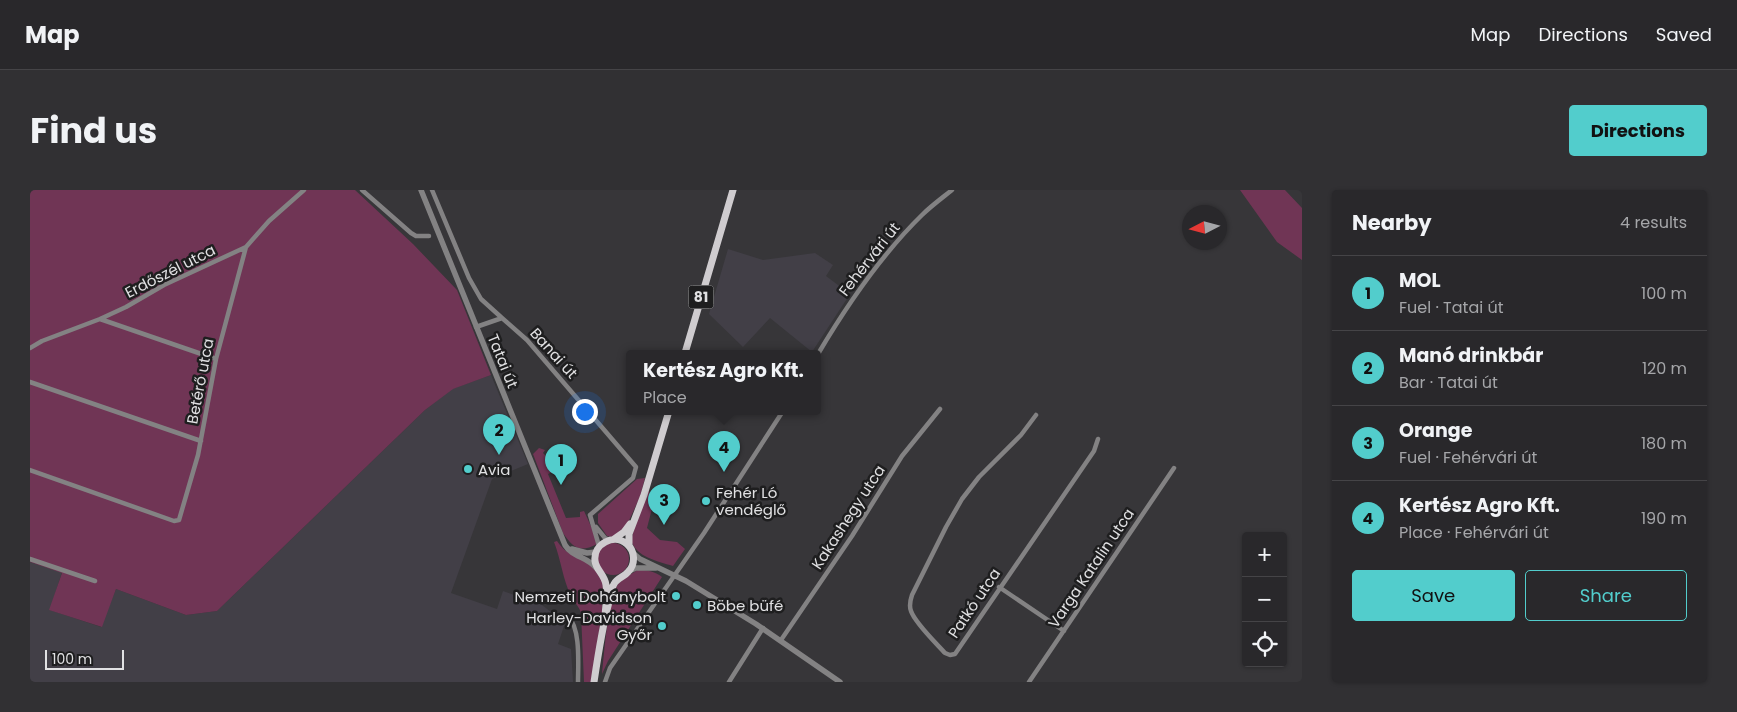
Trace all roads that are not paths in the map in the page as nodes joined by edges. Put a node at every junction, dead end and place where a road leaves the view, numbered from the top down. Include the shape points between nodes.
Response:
1 (304, 190) edge
2 (362, 190) edge
3 (421, 190) edge
4 (432, 190) edge
5 (733, 190) edge
6 (952, 190) edge
7 (429, 236) dead end
8 (246, 247) junction
9 (469, 278) junction
10 (458, 284) junction
11 (502, 318) junction
12 (100, 319) junction
13 (476, 327) junction
14 (30, 348) edge
15 (686, 350) edge
16 (820, 350) edge
17 (216, 359) junction
18 (30, 382) edge
19 (940, 409) dead end
20 (668, 415) edge
21 (780, 415) edge
22 (1036, 415) dead end
23 (1098, 440) dead end
24 (201, 442) junction
25 (1174, 468) dead end
26 (30, 470) edge
27 (590, 515) junction
28 (634, 520) junction
29 (612, 540) junction
30 (563, 541) junction
31 (598, 549) junction
32 (630, 549) junction
33 (30, 559) edge
34 (657, 568) junction
35 (600, 571) junction
36 (625, 574) junction
37 (674, 575) junction
38 (95, 581) dead end
39 (999, 587) junction
40 (568, 616) dead end
41 (605, 619) junction
42 (763, 628) junction
43 (1064, 631) junction
44 (780, 640) junction
45 (578, 682) edge
46 (594, 682) edge
47 (605, 682) edge
48 (729, 682) edge
49 (840, 682) edge
50 (1029, 682) edge

1 - 8 street, Erdőszél utca
2 - 7 street via 411,233
3 - 10 street, Tatai út
4 - 9 street, Tatai út
5 - 15 main road, 81
6 - 16 street, Fehérvári út via 923,213 906,232 850,302
8 - 12 street, Erdőszél utca
8 - 17 street, Betérő utca
9 - 10 street
9 - 11 street, Tatai út via 481,299
10 - 13 street, Tatai út
11 - 13 street
11 - 27 street, Banai út via 527,340 636,467 633,478
12 - 14 street, Erdőszél utca
12 - 17 street
13 - 30 street, Tatai út
17 - 24 street, Betérő utca
18 - 24 street
19 - 44 street, Kakashegy utca via 902,456 847,544
20 - 28 main road
21 - 37 street
22 - 39 street, Patkó utca via 962,500 912,595 910,610 945,653 955,654
23 - 39 street, Patkó utca
24 - 26 street, Betérő utca via 179,520 174,521
25 - 43 street, Varga Katalin utca
27 - 29 street via 602,534
27 - 31 street
28 - 29 main road
28 - 32 main road via 629,534
29 - 31 main road
29 - 32 main road via 620,540
30 - 31 street via 578,552
30 - 35 street, Tatai út via 568,550 589,560
31 - 35 main road via 595,558
32 - 34 street via 636,557
32 - 36 main road via 633,563
33 - 38 street
34 - 36 street via 636,568
34 - 37 street
35 - 36 main road via 612,578
35 - 41 main road via 606,588
36 - 41 main road via 614,584
37 - 42 street
37 - 47 street via 610,668
39 - 43 street
40 - 45 street via 573,621 576,636
41 - 46 main road
42 - 44 street
42 - 48 street
43 - 50 street, Varga Katalin utca
44 - 49 street

